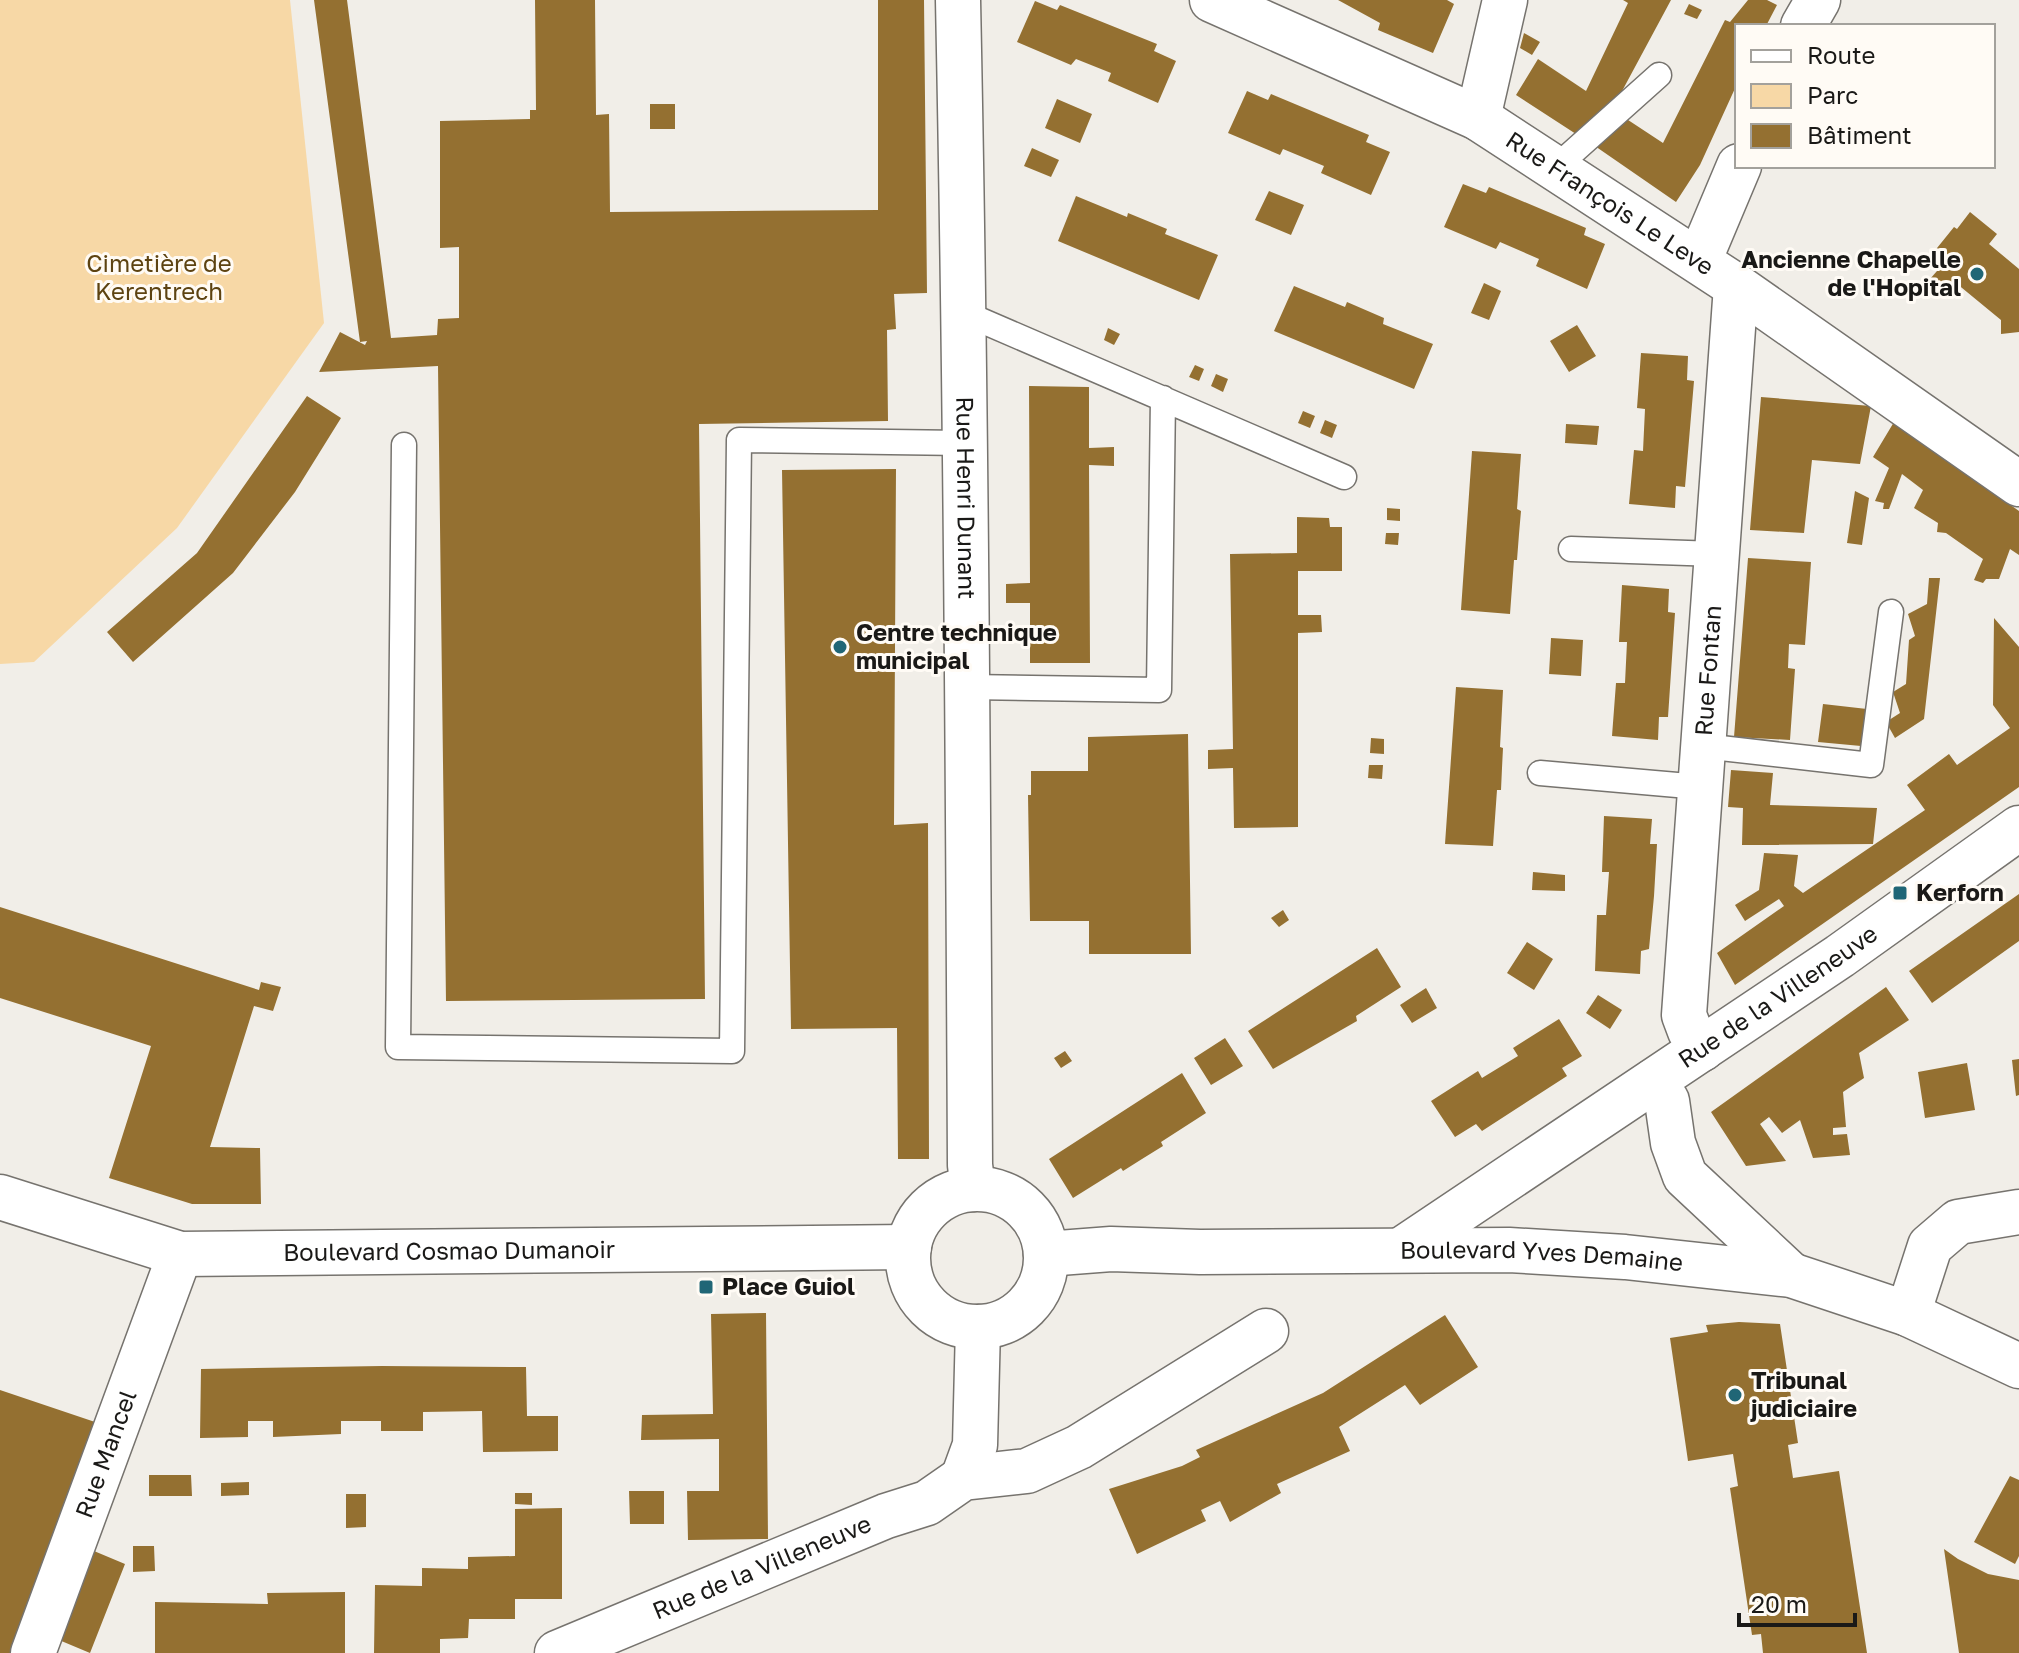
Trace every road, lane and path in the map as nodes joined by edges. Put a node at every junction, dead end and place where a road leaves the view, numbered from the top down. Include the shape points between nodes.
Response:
1 (958, 0) edge
2 (1212, 0) edge
3 (1505, 0) edge
4 (1818, 0) edge
5 (1804, 24) edge
6 (1659, 75) dead end
7 (1478, 118) junction
8 (1555, 168) junction
9 (1738, 168) edge
10 (1699, 261) junction
11 (1736, 286) junction
12 (964, 313) junction
13 (1163, 398) junction
14 (963, 443) junction
15 (404, 445) dead end
16 (1344, 477) dead end
17 (2019, 484) edge
18 (1571, 549) dead end
19 (1717, 554) junction
20 (1891, 612) dead end
21 (968, 687) junction
22 (1702, 766) junction
23 (1540, 773) dead end
24 (2019, 828) edge
25 (1702, 1049) junction
26 (1654, 1081) junction
27 (973, 1189) junction
28 (0, 1197) edge
29 (2019, 1212) edge
30 (909, 1247) junction
31 (1401, 1250) junction
32 (180, 1254) junction
33 (1046, 1254) junction
34 (1791, 1275) junction
35 (1908, 1314) junction
36 (978, 1327) junction
37 (1266, 1331) dead end
38 (2019, 1366) edge
39 (963, 1478) junction
40 (33, 1653) edge
41 (557, 1653) edge

1 - 12 street, Rue Henri Dunant
2 - 7 street, Rue François Le Leve
3 - 7 street
4 - 5 street
6 - 8 lane
7 - 8 street, Rue François Le Leve
8 - 10 street, Rue François Le Leve
9 - 10 street
10 - 11 street, Rue François Le Leve
11 - 17 street, Rue François Le Leve
11 - 19 street, Rue Fontan
12 - 13 lane
12 - 14 street, Rue Henri Dunant
13 - 16 lane
13 - 21 lane via 1159,690
14 - 15 lane via 739,440 732,1051 398,1047
14 - 21 street, Rue Henri Dunant
18 - 19 lane
19 - 22 street, Rue Fontan
20 - 22 lane via 1871,765
21 - 27 street, Rue Henri Dunant
22 - 23 lane
22 - 25 street, Rue Fontan via 1684,1015
24 - 25 street, Rue de la Villeneuve
25 - 26 street, Rue de la Villeneuve
26 - 31 street, Rue de la Villeneuve
26 - 34 street, Rue de la Villeneuve via 1667,1101 1685,1176
27 - 30 street via 954,1193 924,1213
27 - 33 street via 1011,1198 1027,1210 1039,1226
28 - 32 street, Boulevard Cosmao Dumanoir
29 - 35 street via 1958,1222 1930,1246
30 - 32 street, Boulevard Cosmao Dumanoir
30 - 36 street via 914,1286 925,1303 940,1316
31 - 33 street, Boulevard Yves Demaine via 1111,1249
31 - 34 street, Boulevard Yves Demaine via 1625,1257
32 - 40 street, Rue Mancel
33 - 36 street via 1041,1285 1031,1301 998,1324
34 - 35 street, Boulevard Yves Demaine
35 - 38 street, Boulevard Yves Demaine
36 - 39 street via 975,1445
37 - 39 street, Rue de la Villeneuve via 1079,1447 1027,1471
39 - 41 street, Rue de la Villeneuve via 927,1503

